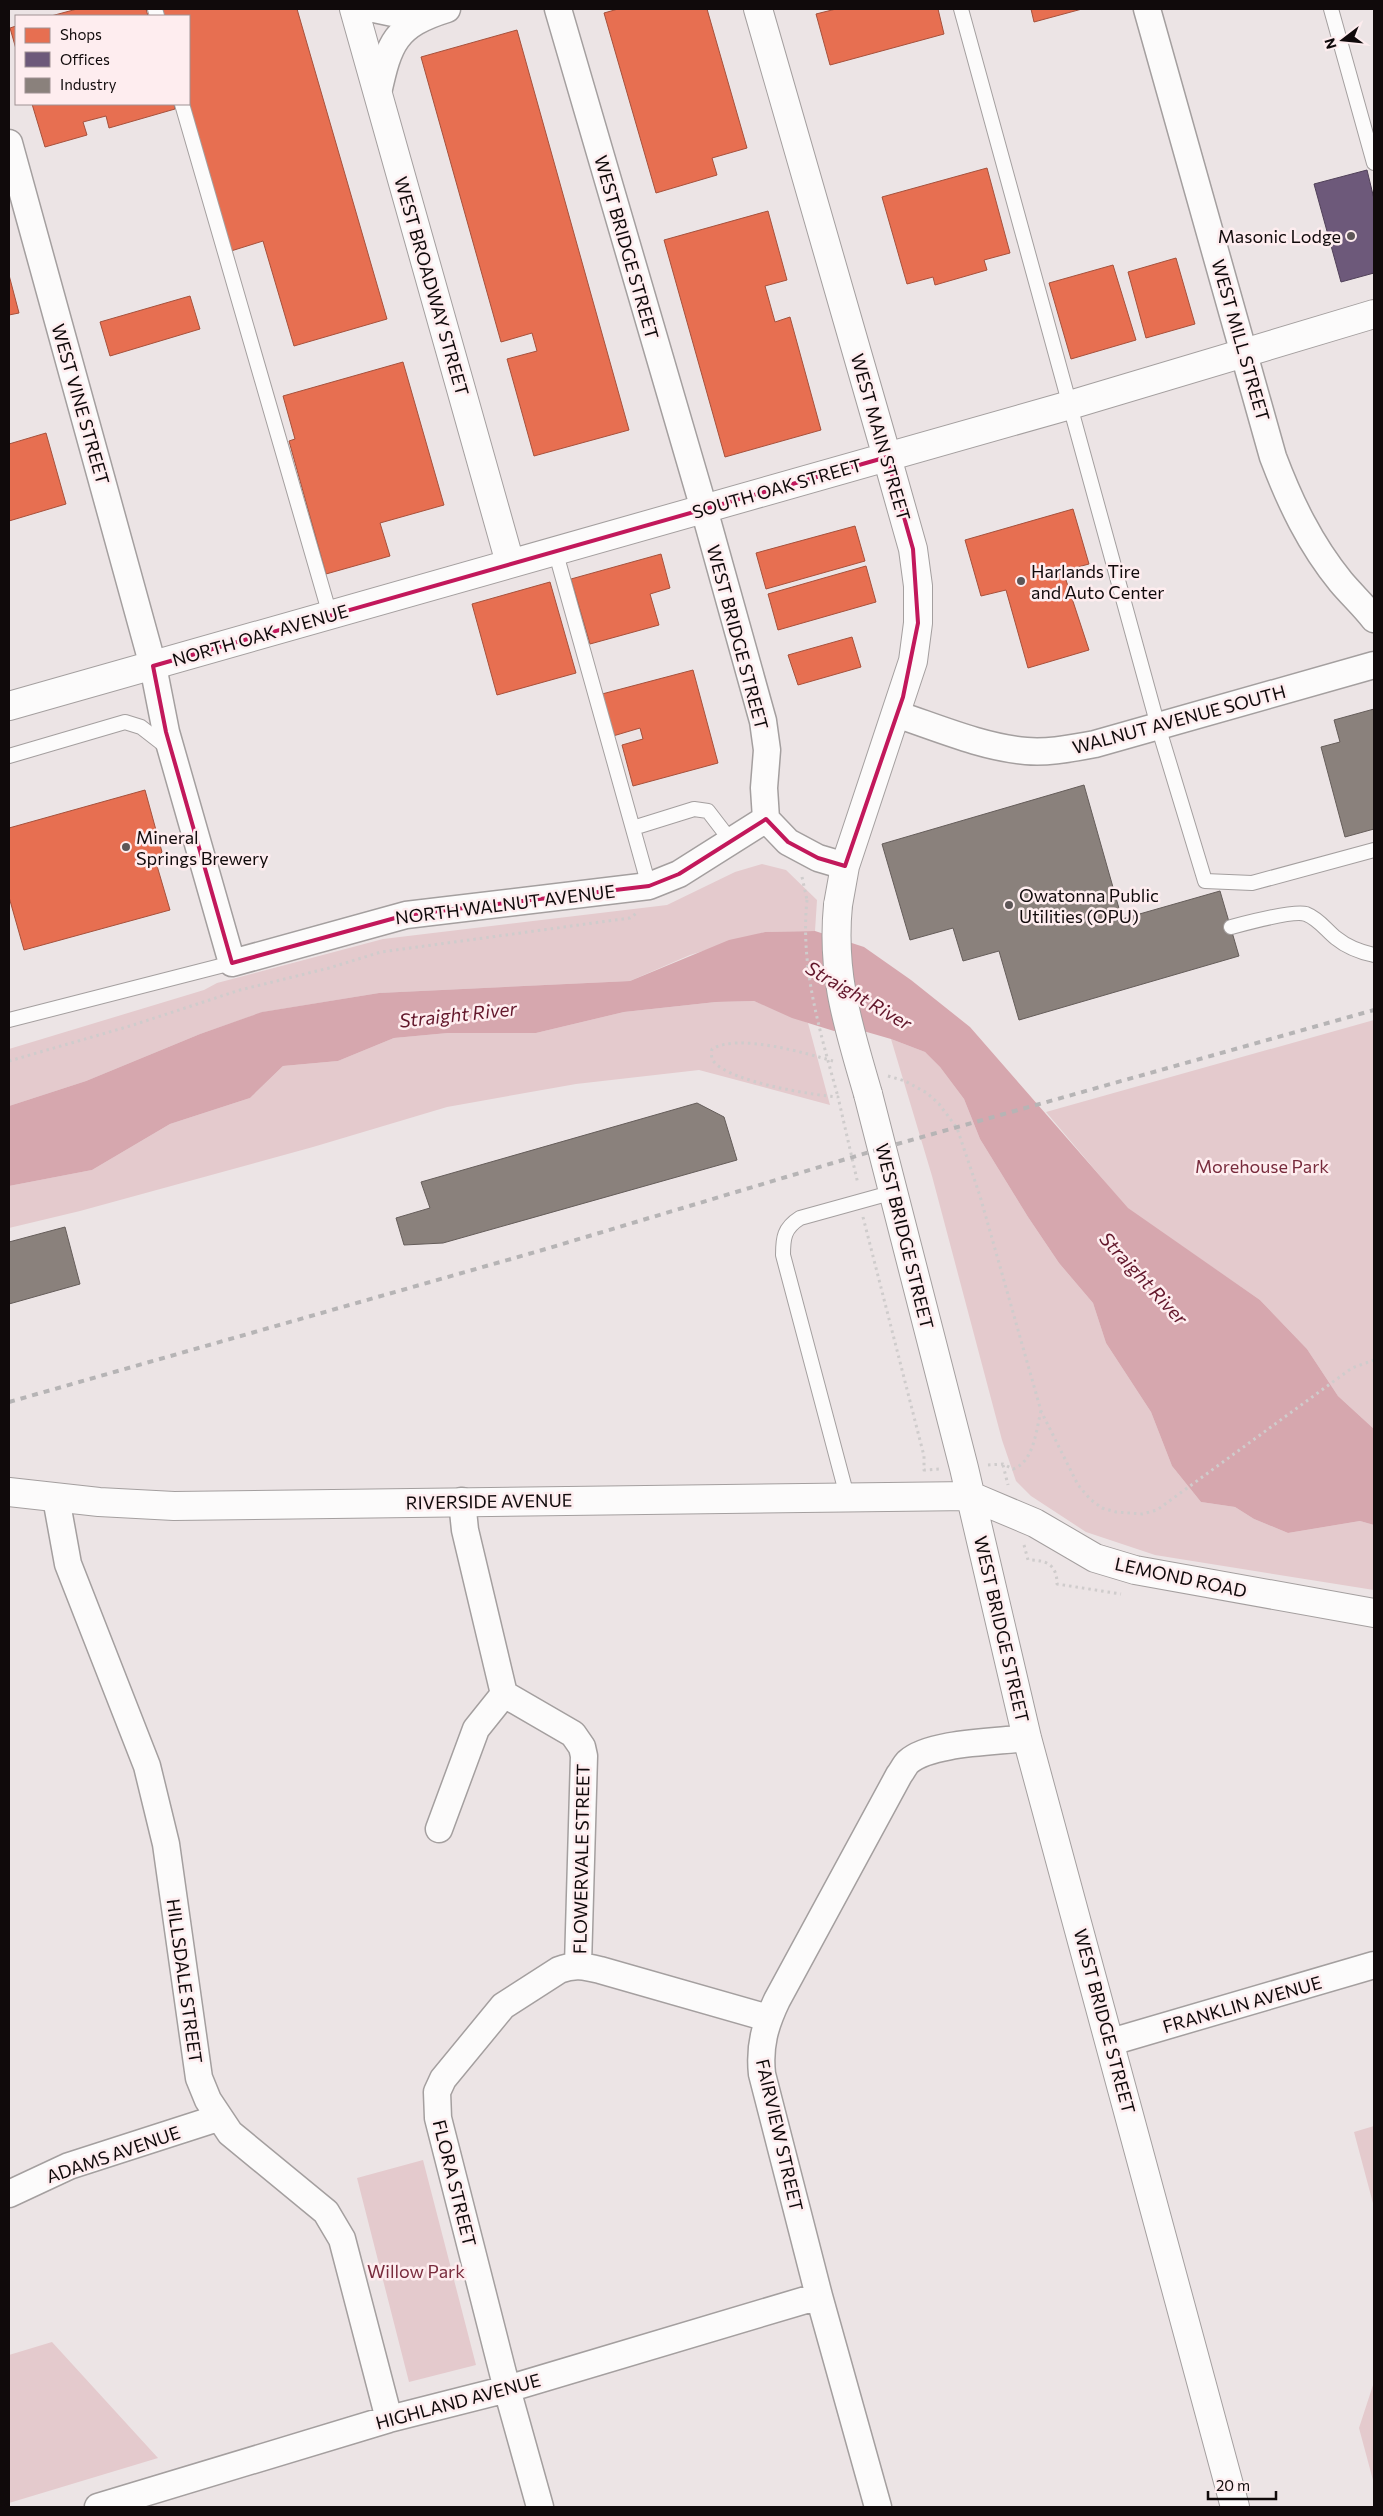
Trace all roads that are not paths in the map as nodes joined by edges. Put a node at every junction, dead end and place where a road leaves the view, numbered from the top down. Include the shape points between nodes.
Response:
1 (354, 9) edge
2 (374, 9) edge
3 (558, 9) edge
4 (758, 9) edge
5 (961, 9) edge
6 (1147, 9) edge
7 (1331, 9) edge
8 (445, 10) edge
9 (378, 93) junction
10 (182, 105) edge
11 (9, 143) edge
12 (1374, 163) edge
13 (1374, 314) edge
14 (1244, 352) junction
15 (1070, 405) junction
16 (887, 457) junction
17 (704, 509) junction
18 (556, 550) junction
19 (510, 563) junction
20 (330, 615) junction
21 (1374, 619) edge
22 (1374, 665) edge
23 (153, 666) junction
24 (9, 706) edge
25 (896, 714) junction
26 (1158, 726) junction
27 (171, 750) junction
28 (9, 756) edge
29 (766, 819) junction
30 (633, 828) junction
31 (731, 841) junction
32 (1374, 850) edge
33 (845, 866) junction
34 (649, 886) junction
35 (1231, 926) dead end
36 (1374, 955) edge
37 (232, 963) junction
38 (9, 1020) edge
39 (894, 1192) junction
40 (9, 1492) edge
41 (847, 1496) junction
42 (971, 1496) junction
43 (56, 1498) junction
44 (462, 1501) junction
45 (1374, 1613) edge
46 (504, 1694) junction
47 (1027, 1738) junction
48 (439, 1829) dead end
49 (578, 1965) junction
50 (1374, 1965) edge
51 (768, 2018) junction
52 (1111, 2042) junction
53 (218, 2118) junction
54 (9, 2194) edge
55 (818, 2296) junction
56 (507, 2389) junction
57 (389, 2419) junction
58 (98, 2507) edge
59 (540, 2507) edge
60 (878, 2507) edge
61 (1235, 2507) edge

1 - 9 main road, WEST BROADWAY STREET
2 - 8 street via 393,13
3 - 17 street, WEST BRIDGE STREET
4 - 16 main road, WEST MAIN STREET
5 - 15 lane
6 - 14 street, WEST MILL STREET
7 - 12 lane
8 - 9 street via 402,30 389,49
9 - 19 main road, WEST BROADWAY STREET
10 - 20 lane
11 - 23 street, WEST VINE STREET
13 - 14 main road, SOUTH OAK STREET
14 - 15 main road, SOUTH OAK STREET
14 - 21 street, WEST MILL STREET via 1273,457 1294,511 1321,555
15 - 16 main road, SOUTH OAK STREET
15 - 26 lane
16 - 17 main road, SOUTH OAK STREET
16 - 25 main road, WEST MAIN STREET via 912,549 918,586 913,660
17 - 18 main road, SOUTH OAK STREET
17 - 29 street, WEST BRIDGE STREET via 763,721 767,750
18 - 19 main road, SOUTH OAK STREET
18 - 30 lane
19 - 20 main road, NORTH OAK AVENUE
20 - 23 main road, NORTH OAK AVENUE
22 - 26 street, WALNUT AVENUE SOUTH
23 - 24 main road, NORTH OAK AVENUE
23 - 27 street, WEST VINE STREET
25 - 26 street, WALNUT AVENUE SOUTH via 993,745 1027,751 1078,747
25 - 33 main road, WEST MAIN STREET
26 - 32 lane via 1205,881 1252,882
27 - 28 lane via 141,727 125,722
27 - 37 street, WEST VINE STREET
29 - 31 street, NORTH WALNUT AVENUE
29 - 33 street via 788,842 818,858
30 - 31 lane via 694,809 708,810
30 - 34 lane
31 - 34 street, NORTH WALNUT AVENUE via 679,874
33 - 39 main road, WEST BRIDGE STREET, bridge via 835,936 837,973 847,1022 877,1085
34 - 37 street, NORTH WALNUT AVENUE via 406,915
35 - 36 lane via 1305,914 1355,950
37 - 38 lane
39 - 41 lane via 800,1218 790,1224 783,1242 783,1255
39 - 42 main road, WEST BRIDGE STREET
40 - 43 main road, RIVERSIDE AVENUE
41 - 42 main road, RIVERSIDE AVENUE
41 - 44 main road, RIVERSIDE AVENUE
42 - 45 main road, LEMOND ROAD via 1035,1523 1095,1558 1135,1570
42 - 47 main road, WEST BRIDGE STREET
43 - 44 main road, RIVERSIDE AVENUE via 174,1506
43 - 53 street, HILLSDALE STREET via 68,1564 146,1766 158,1807 199,2078
44 - 46 street via 465,1530
46 - 48 street via 476,1729
46 - 49 street, FLOWERVALE STREET via 573,1734 582,1747
47 - 51 street, FAIRVIEW STREET via 939,1748 909,1762
47 - 52 main road, WEST BRIDGE STREET
49 - 51 street
49 - 56 street, FLORA STREET via 558,1970 503,2006 443,2079 438,2092 438,2118
50 - 52 street, FRANKLIN AVENUE
51 - 55 street, FAIRVIEW STREET via 762,2039 762,2074
52 - 61 main road, WEST BRIDGE STREET
53 - 54 street, ADAMS AVENUE via 69,2166
53 - 57 street, HILLSDALE STREET via 230,2133 326,2212 336,2226
55 - 56 street, HIGHLAND AVENUE
55 - 60 street, FAIRVIEW STREET
56 - 57 street, HIGHLAND AVENUE
56 - 59 street, FLORA STREET
57 - 58 street, HIGHLAND AVENUE

